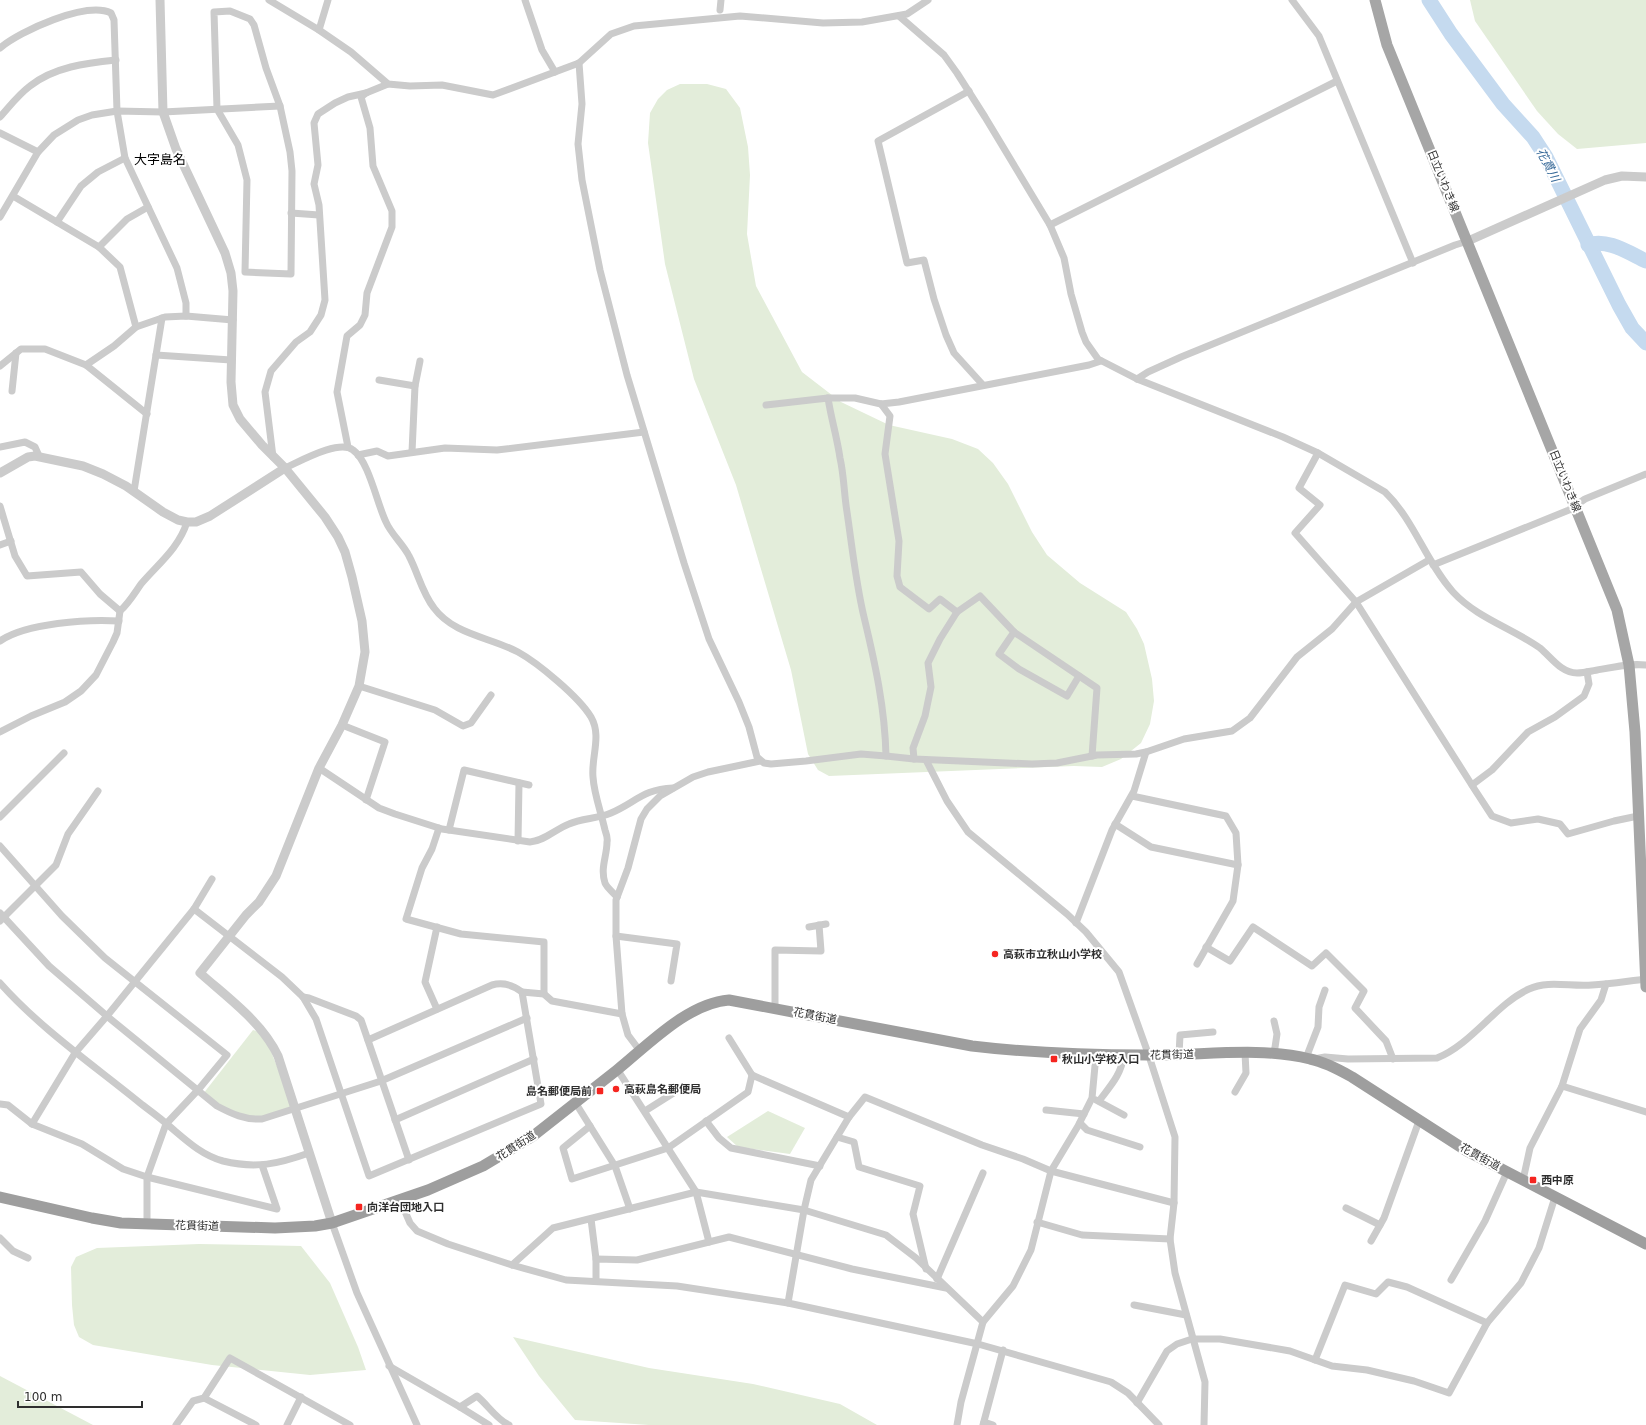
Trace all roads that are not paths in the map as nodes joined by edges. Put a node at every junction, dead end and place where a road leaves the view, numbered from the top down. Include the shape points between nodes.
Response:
1 (160, 0) edge
2 (269, 0) edge
3 (328, 0) edge
4 (526, 0) edge
5 (721, 0) edge
6 (928, 0) edge
7 (1292, 0) edge
8 (1375, 0) edge
9 (720, 10) dead end
10 (899, 16) junction
11 (319, 30) junction
12 (0, 48) edge
13 (116, 60) junction
14 (579, 63) junction
15 (555, 72) junction
16 (1337, 81) junction
17 (388, 84) junction
18 (969, 91) junction
19 (366, 93) junction
20 (280, 106) junction
21 (217, 109) junction
22 (117, 111) junction
23 (163, 112) junction
24 (0, 118) edge
25 (0, 133) edge
26 (38, 152) junction
27 (125, 158) junction
28 (1646, 177) edge
29 (13, 196) junction
30 (148, 207) junction
31 (291, 213) junction
32 (320, 215) junction
33 (0, 217) edge
34 (57, 222) junction
35 (1050, 225) junction
36 (1468, 241) junction
37 (99, 247) junction
38 (1412, 263) junction
39 (186, 316) junction
40 (162, 318) junction
41 (233, 320) junction
42 (136, 327) junction
43 (16, 353) junction
44 (156, 356) junction
45 (231, 360) junction
46 (1101, 361) junction
47 (420, 362) dead end
48 (86, 365) junction
49 (0, 366) edge
50 (1137, 379) junction
51 (378, 380) dead end
52 (983, 385) junction
53 (415, 386) junction
54 (12, 391) dead end
55 (828, 398) junction
56 (881, 404) junction
57 (766, 405) dead end
58 (147, 414) junction
59 (644, 432) junction
60 (0, 447) edge
61 (348, 447) junction
62 (412, 452) junction
63 (1318, 453) junction
64 (358, 455) junction
65 (39, 456) junction
66 (273, 457) junction
67 (285, 468) junction
68 (0, 473) edge
69 (1646, 474) edge
70 (134, 491) junction
71 (1575, 505) junction
72 (0, 506) edge
73 (186, 522) junction
74 (11, 541) junction
75 (0, 545) edge
76 (1431, 563) junction
77 (1356, 602) junction
78 (120, 611) junction
79 (958, 612) junction
80 (119, 621) junction
81 (1014, 632) junction
82 (0, 641) edge
83 (1629, 665) junction
84 (1646, 665) edge
85 (1587, 672) junction
86 (1079, 676) junction
87 (359, 686) junction
88 (491, 695) dead end
89 (342, 725) junction
90 (0, 732) edge
91 (1146, 752) junction
92 (64, 754) dead end
93 (886, 756) junction
94 (1092, 756) junction
95 (914, 759) junction
96 (926, 760) junction
97 (760, 761) junction
98 (319, 768) junction
99 (519, 782) junction
100 (529, 785) dead end
101 (1472, 785) junction
102 (672, 788) junction
103 (98, 791) dead end
104 (1132, 796) junction
105 (366, 800) junction
106 (602, 816) junction
107 (1638, 816) junction
108 (0, 817) edge
109 (1115, 824) junction
110 (439, 828) junction
111 (449, 830) junction
112 (518, 841) junction
113 (0, 846) edge
114 (1238, 865) junction
115 (212, 879) dead end
116 (35, 888) junction
117 (617, 897) junction
118 (194, 909) junction
119 (1, 917) edge
120 (1076, 923) junction
121 (437, 927) junction
122 (809, 927) dead end
123 (230, 936) junction
124 (616, 936) junction
125 (1206, 947) junction
126 (1197, 964) dead end
127 (671, 980) dead end
128 (1646, 981) edge
129 (135, 982) junction
130 (0, 983) edge
131 (1606, 984) junction
132 (1325, 990) dead end
133 (522, 992) junction
134 (544, 994) junction
135 (303, 997) junction
136 (775, 1008) junction
137 (436, 1009) junction
138 (622, 1014) junction
139 (107, 1016) junction
140 (527, 1018) junction
141 (1274, 1021) dead end
142 (1213, 1032) dead end
143 (729, 1038) dead end
144 (368, 1040) junction
145 (640, 1051) junction
146 (74, 1053) junction
147 (1245, 1053) junction
148 (1274, 1054) junction
149 (1096, 1055) junction
150 (1124, 1055) junction
151 (1179, 1055) junction
152 (1149, 1056) junction
153 (1309, 1058) junction
154 (534, 1059) junction
155 (1393, 1059) junction
156 (617, 1069) junction
157 (752, 1075) junction
158 (381, 1081) junction
159 (1562, 1086) junction
160 (683, 1087) dead end
161 (198, 1090) junction
162 (1235, 1092) dead end
163 (341, 1093) junction
164 (1096, 1099) junction
165 (575, 1102) junction
166 (0, 1104) edge
167 (294, 1109) junction
168 (1046, 1110) dead end
169 (645, 1111) junction
170 (1646, 1112) edge
171 (1084, 1114) junction
172 (1124, 1115) dead end
173 (849, 1117) junction
174 (395, 1120) junction
175 (706, 1121) junction
176 (1419, 1121) junction
177 (1080, 1123) junction
178 (32, 1124) junction
179 (166, 1124) junction
180 (590, 1126) junction
181 (837, 1137) junction
182 (1140, 1147) dead end
183 (668, 1148) junction
184 (309, 1154) junction
185 (409, 1160) junction
186 (262, 1165) junction
187 (615, 1166) junction
188 (820, 1166) junction
189 (1051, 1171) junction
190 (1507, 1172) junction
191 (983, 1174) dead end
192 (147, 1176) junction
193 (1523, 1180) junction
194 (696, 1192) junction
195 (1555, 1196) junction
196 (0, 1197) edge
197 (400, 1200) junction
198 (1174, 1203) junction
199 (1346, 1208) dead end
200 (630, 1209) junction
201 (804, 1210) junction
202 (591, 1219) junction
203 (1037, 1222) junction
204 (332, 1223) junction
205 (147, 1224) junction
206 (1380, 1225) junction
207 (0, 1238) edge
208 (1170, 1239) junction
209 (1372, 1241) dead end
210 (709, 1242) junction
211 (1646, 1244) edge
212 (796, 1254) junction
213 (28, 1258) dead end
214 (596, 1260) junction
215 (512, 1265) junction
216 (926, 1269) junction
217 (937, 1280) junction
218 (1452, 1280) dead end
219 (596, 1281) junction
220 (946, 1288) junction
221 (788, 1303) junction
222 (1134, 1305) dead end
223 (1186, 1315) junction
224 (983, 1322) junction
225 (1487, 1323) junction
226 (1192, 1339) junction
227 (978, 1344) junction
228 (1002, 1350) junction
229 (1315, 1360) junction
230 (389, 1366) junction
231 (301, 1397) junction
232 (204, 1398) junction
233 (1137, 1403) junction
234 (460, 1406) junction
235 (984, 1423) edge
236 (176, 1425) edge
237 (256, 1425) edge
238 (287, 1425) edge
239 (350, 1425) edge
240 (417, 1425) edge
241 (489, 1425) edge
242 (509, 1425) edge
243 (957, 1425) edge
244 (994, 1425) edge
245 (1159, 1425) edge
246 (1204, 1425) edge

1 - 23 street
2 - 11 street
3 - 11 street
4 - 15 street via 542,50
5 - 9 street
6 - 10 street via 911,12
7 - 16 street via 1319,36
8 - 36 main road, 日立いわき線 via 1387,45
10 - 14 street via 839,23 740,16 646,24 611,34
10 - 18 street via 944,55
11 - 17 street via 351,52
12 - 13 street via 21,33 49,21 84,12 108,11 114,20
13 - 22 street
13 - 24 street via 80,64 44,76 17,97
14 - 15 street
14 - 59 street via 582,104 578,144 582,180 600,270
15 - 17 street via 493,95 442,85
16 - 35 street
16 - 38 street
17 - 19 street
18 - 35 street
18 - 52 street via 878,141 907,263 924,260 954,353
19 - 32 street via 335,103 318,114 314,123 318,165 314,184
19 - 61 street via 361,97 370,128 373,166 392,211 392,227 367,293 365,315 360,325 348,336 337,392
20 - 21 street
20 - 21 street via 254,24 250,19 235,12 214,12
20 - 31 street via 292,170
21 - 23 street
21 - 31 street via 238,145 247,180 244,272 291,274
22 - 23 street
22 - 26 street via 78,120 54,135
22 - 27 street
23 - 41 street via 172,140 229,265 233,291
25 - 26 street
26 - 29 street
27 - 30 street
27 - 34 street via 98,172 81,186
28 - 36 street via 1622,176 1605,180
29 - 33 street
29 - 34 street
30 - 37 street via 127,218
30 - 39 street via 181,278
31 - 32 street
32 - 66 street via 325,300 321,315 310,332 296,342 271,372 265,392
34 - 37 street
35 - 46 street via 1064,258 1082,332 1092,351
36 - 38 street
36 - 71 main road, 日立いわき線
37 - 42 street via 120,267
38 - 50 street via 1181,357
39 - 40 street
39 - 41 street
40 - 42 street
40 - 44 street
41 - 45 street
42 - 48 street
43 - 48 street via 21,349 45,349
43 - 49 street
43 - 54 street
44 - 45 street
44 - 58 street
45 - 66 street via 233,405 240,419
46 - 50 street
46 - 52 street
47 - 53 street
48 - 58 street
50 - 63 street
51 - 53 street
52 - 56 street
53 - 62 street
55 - 56 street via 855,398
55 - 57 street
55 - 93 street via 840,458 864,617 878,681
56 - 79 street via 890,416 885,454 900,541 897,576 900,587 929,609 940,599
58 - 70 street
59 - 62 street via 497,450 445,448
59 - 97 street via 709,640 739,702
60 - 65 street via 25,442 35,447
61 - 64 street
61 - 67 street via 321,452
62 - 64 street via 388,456 377,451
63 - 76 street via 1385,492 1403,512
63 - 77 street via 1299,488 1320,505 1295,533
64 - 106 street via 366,468 386,524 409,556 436,611 465,631 518,652 561,685 591,718 596,743 593,778
65 - 68 street via 28,457
65 - 70 street via 84,466
66 - 67 street
67 - 73 street via 210,516 196,522
67 - 87 street via 325,517 345,552 364,638 363,667
69 - 71 street
70 - 73 street via 163,512
71 - 76 street
71 - 83 main road, 日立いわき線 via 1617,610
72 - 74 street
73 - 78 street via 175,547
74 - 75 street
74 - 78 street via 15,556 27,576 81,572 100,594
76 - 77 street
76 - 85 street via 1452,592 1469,608 1540,648 1563,669 1576,673
77 - 91 street via 1332,629 1297,657 1250,718 1237,729 1184,739
77 - 101 street
78 - 80 street
79 - 81 street via 980,596
79 - 95 street via 928,663 931,687 925,716 914,748
80 - 82 street via 96,620 45,626 8,636
80 - 90 street via 114,642 96,675 81,691 73,698
81 - 86 street
81 - 86 street via 999,654 1019,669 1067,696
83 - 84 street
83 - 85 street
83 - 107 main road, 日立いわき線 via 1635,732
85 - 101 street via 1589,684 1584,696 1528,732 1492,770
86 - 94 street via 1097,688
87 - 88 street via 435,710 463,726 471,723
87 - 89 street
89 - 98 street
89 - 105 street via 385,742
91 - 94 street
91 - 104 street
92 - 108 street
93 - 95 street
93 - 97 street via 852,755 771,764
94 - 96 street via 1051,764
95 - 96 street
96 - 120 street via 947,801 968,832
97 - 102 street via 708,772
98 - 105 street
98 - 123 street via 276,876 259,902
99 - 100 street
99 - 111 street via 464,770
99 - 112 street
101 - 107 street via 1492,816 1511,823 1538,819 1560,824 1568,834
102 - 106 street via 648,792
102 - 117 street via 653,802 641,819
103 - 116 street via 68,834 56,865
104 - 109 street
104 - 114 street via 1226,816 1236,833
105 - 110 street via 380,808
106 - 112 street via 570,823 535,842
106 - 117 street via 608,842 602,865 605,884
107 - 128 main road, 日立いわき線
109 - 114 street via 1151,847
109 - 120 street
110 - 111 street
110 - 121 street via 422,868 406,918
111 - 112 street
113 - 116 street
114 - 125 street via 1233,901
115 - 118 street
116 - 119 street
116 - 129 street via 105,958
117 - 124 street
118 - 123 street
118 - 129 street
119 - 139 street via 49,966
120 - 152 street via 1119,972
121 - 134 street via 461,934 544,942
121 - 137 street via 425,982
122 - 136 street via 822,925 821,951 775,950
123 - 135 street
123 - 167 street via 200,973 255,1023 272,1043
124 - 127 street via 677,944
124 - 138 street
125 - 126 street
125 - 155 street via 1230,961 1253,927 1312,966 1326,953 1364,991 1355,1008 1386,1041
128 - 131 street
129 - 139 street
129 - 161 street via 227,1055
130 - 146 street
131 - 155 street via 1544,984 1528,989 1446,1054 1427,1059
131 - 159 street via 1601,1000 1580,1029
132 - 153 street
133 - 134 street
133 - 137 street via 506,984 495,984
133 - 140 street
134 - 138 street via 552,1000
135 - 144 street via 356,1016 361,1020
135 - 163 street via 316,1019
136 - 145 highway, 花貫街道 via 729,1000 718,1001 686,1016
136 - 149 highway, 花貫街道 via 972,1046
137 - 144 street
138 - 145 street via 628,1035
139 - 146 street
139 - 161 street
140 - 154 street
140 - 158 street
141 - 148 street via 1277,1034
142 - 151 street via 1180,1035
143 - 157 street
144 - 158 street
145 - 156 highway, 花貫街道
146 - 178 street
146 - 179 street
147 - 148 highway, 花貫街道
147 - 151 highway, 花貫街道
147 - 162 street via 1246,1073
148 - 153 highway, 花貫街道
149 - 150 highway, 花貫街道
149 - 164 street
150 - 152 highway, 花貫街道
150 - 164 street via 1118,1076
151 - 152 highway, 花貫街道
152 - 198 street via 1175,1137
153 - 155 street
153 - 176 highway, 花貫街道 via 1352,1077
154 - 174 street
154 - 185 street via 541,1104
156 - 165 highway, 花貫街道
156 - 169 street
157 - 173 street
157 - 175 street via 748,1092
158 - 163 street
158 - 174 street
159 - 170 street
159 - 193 street via 1530,1148
160 - 169 street
161 - 167 street via 217,1106 245,1118 262,1119
161 - 179 street
163 - 167 street
163 - 185 street via 369,1176
164 - 171 street
164 - 172 street
165 - 180 street
165 - 197 highway, 花貫街道 via 514,1149 483,1166
166 - 178 street via 8,1105
167 - 184 street
168 - 171 street
169 - 183 street
171 - 177 street
173 - 181 street
173 - 189 street via 865,1097
174 - 185 street
175 - 183 street
175 - 188 street via 719,1138 731,1148
176 - 190 highway, 花貫街道
176 - 206 street
177 - 182 street via 1087,1130
177 - 189 street
178 - 192 street via 82,1144 123,1169
179 - 186 street via 187,1143 222,1161
179 - 192 street
180 - 187 street
180 - 187 street via 563,1148 572,1179
181 - 188 street
181 - 216 street via 854,1142 859,1167 920,1186 913,1214
183 - 187 street
183 - 194 street
184 - 186 street
184 - 204 street
186 - 192 street via 277,1209
187 - 200 street
188 - 201 street via 811,1180
189 - 198 street
189 - 203 street
190 - 193 highway, 花貫街道
190 - 218 street via 1485,1221
191 - 217 street
192 - 205 street
193 - 195 highway, 花貫街道
194 - 200 street
194 - 201 street
194 - 210 street
195 - 211 highway, 花貫街道
195 - 225 street via 1539,1248 1521,1283
196 - 205 highway, 花貫街道 via 92,1218
197 - 204 highway, 花貫街道
197 - 215 street via 410,1223 417,1231
198 - 208 street
199 - 206 street
200 - 202 street
201 - 212 street
201 - 216 street via 886,1235
202 - 214 street
202 - 215 street via 553,1228
203 - 208 street via 1082,1235
203 - 224 street via 1031,1250 1014,1286
204 - 205 highway, 花貫街道 via 275,1228
204 - 230 street via 357,1294
206 - 209 street
207 - 213 street via 13,1251
208 - 223 street via 1174,1273
210 - 212 street via 729,1237
210 - 214 street via 637,1260
212 - 220 street via 852,1269
212 - 221 street
214 - 219 street
215 - 219 street via 566,1280
216 - 217 street
217 - 220 street
219 - 221 street via 677,1286
220 - 224 street
221 - 227 street
222 - 223 street
223 - 226 street
224 - 227 street
225 - 229 street via 1449,1393 1414,1381 1367,1370 1332,1366
225 - 229 street via 1407,1287 1388,1282 1376,1294 1345,1285
226 - 229 street via 1220,1338 1290,1351
226 - 233 street via 1167,1350
226 - 246 street via 1205,1382
227 - 228 street
227 - 243 street
228 - 233 street via 1111,1382
228 - 235 street
230 - 234 street
230 - 240 street
231 - 232 street via 230,1358
231 - 238 street
231 - 239 street
232 - 236 street via 193,1400
232 - 237 street
233 - 245 street
234 - 241 street
234 - 242 street via 477,1396 501,1421
235 - 244 street

